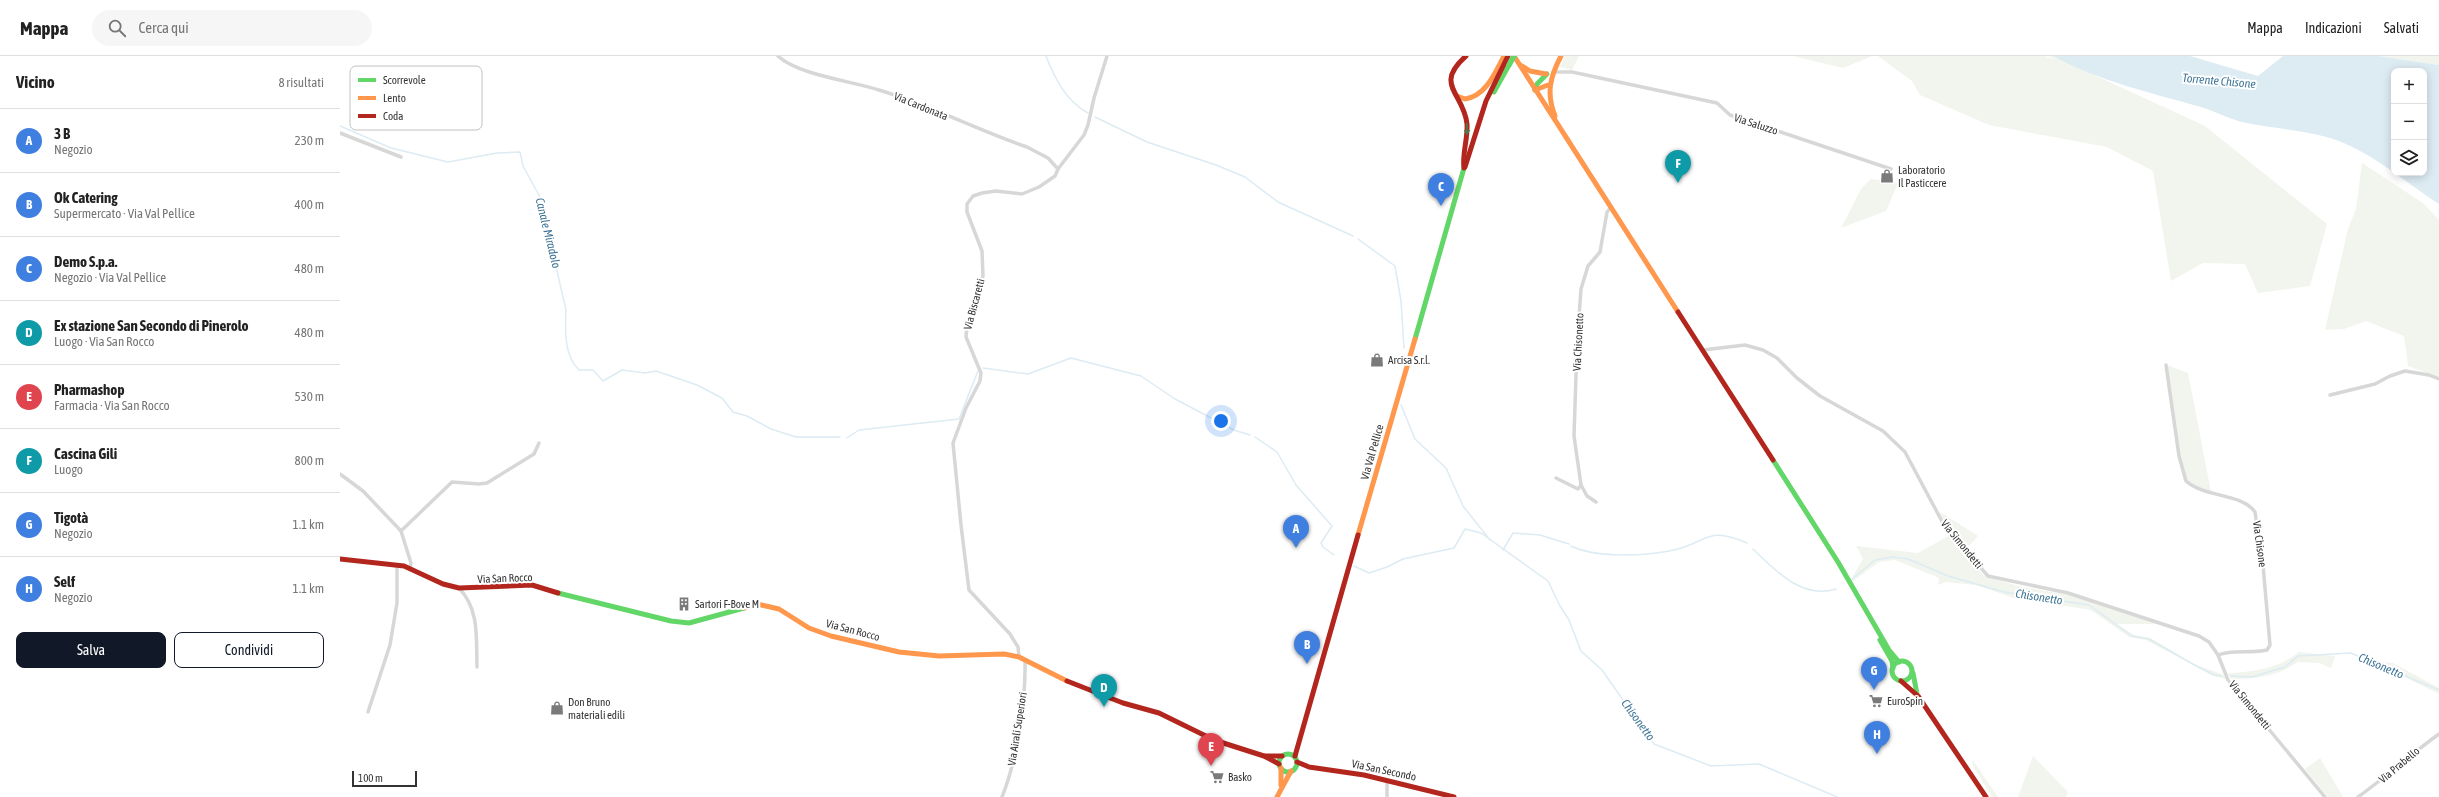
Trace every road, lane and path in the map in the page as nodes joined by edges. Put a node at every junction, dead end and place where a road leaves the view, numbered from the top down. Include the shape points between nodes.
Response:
1 (778, 56) edge
2 (1107, 56) edge
3 (1466, 56) edge
4 (1514, 56) edge
5 (1561, 56) edge
6 (1506, 59) edge
7 (1521, 66) junction
8 (1552, 72) junction
9 (1546, 74) junction
10 (1548, 85) junction
11 (1535, 90) junction
12 (1454, 94) junction
13 (340, 133) edge
14 (1568, 139) junction
15 (401, 157) dead end
16 (1464, 168) junction
17 (1058, 169) junction
18 (1891, 169) dead end
19 (1611, 207) junction
20 (1703, 350) junction
21 (2166, 365) dead end
22 (2439, 379) edge
23 (2330, 395) dead end
24 (539, 443) dead end
25 (340, 474) edge
26 (1556, 478) dead end
27 (1581, 485) junction
28 (1596, 502) dead end
29 (401, 531) junction
30 (1829, 549) junction
31 (340, 559) edge
32 (397, 566) junction
33 (410, 568) junction
34 (459, 588) junction
35 (2218, 656) junction
36 (1022, 659) junction
37 (1899, 662) junction
38 (477, 667) dead end
39 (1893, 668) junction
40 (1913, 672) junction
41 (1901, 681) junction
42 (1918, 696) junction
43 (368, 712) dead end
44 (2439, 734) edge
45 (1298, 742) junction
46 (1285, 755) junction
47 (1264, 756) junction
48 (1296, 759) junction
49 (1280, 766) junction
50 (1309, 767) junction
51 (1293, 770) junction
52 (1387, 781) junction
53 (1281, 786) junction
54 (1002, 797) edge
55 (1277, 797) edge
56 (1387, 797) edge
57 (1454, 797) edge
58 (1986, 797) edge
59 (2325, 797) edge
60 (2358, 797) edge

1 - 17 street, Via Cardonata via 812,72 880,90 1027,147 1048,158
2 - 17 street, Via Biscaretti via 1086,130
3 - 12 street via 1452,69 1449,80
4 - 6 street, bridge
4 - 7 street
5 - 8 street
6 - 12 street via 1477,96 1468,99
6 - 16 street via 1486,101
7 - 9 street via 1530,71
7 - 11 street
8 - 9 street
8 - 10 street
8 - 18 street, Via Saluzzo via 1572,72 1718,102 1730,115
9 - 11 street
10 - 11 street via 1544,89
10 - 14 street via 1549,101 1554,115
11 - 14 street
12 -> 16 street via 1465,112 1468,124
13 - 15 street
14 - 19 street
16 - 45 street, Via Val Pellice
17 - 36 street, Via Biscaretti via 1055,176 1029,192 982,193 973,196 967,204 967,212 982,251 983,276 966,337 981,373 980,381 966,408 953,452 961,525 970,590 1010,634
19 - 20 street
19 - 27 street, Via Chisonetto via 1607,212 1600,252 1588,266 1581,289 1574,436
20 - 30 street
20 - 35 street, Via Simondetti via 1745,346 1771,353 1820,396 1883,430 1905,452 1945,527 1988,576 2068,593 2199,636 2209,642
21 - 35 street, Via Chisone via 2179,456 2186,481 2198,489 2244,502 2255,512 2263,565 2270,645 2267,650 2261,652 2225,653
22 - 23 street via 2429,374 2405,371 2375,384
24 - 29 street via 534,454 487,482 452,482
25 - 29 street via 363,491
26 - 27 street via 1578,489
27 - 28 street via 1587,496
29 - 33 street via 412,563
30 - 37 street via 1889,650
30 - 39 street via 1892,661
31 - 32 street, Via San Rocco
32 - 33 street, Via San Rocco
32 - 43 street via 397,603 390,646
33 - 34 street, Via San Rocco via 443,584
34 - 36 street, Via San Rocco via 532,585 578,600 689,623 752,606 768,606 779,608 809,628 831,636 899,652 939,656 1004,654
34 - 38 street via 468,597 474,613
35 - 59 street, Via Simondetti via 2228,680
36 - 47 street, Via San Rocco via 1109,698 1159,713 1214,740
36 - 54 street, Via Airali Superiori via 1023,696 1013,762
37 - 39 street
37 - 40 street via 1909,663
39 - 41 street via 1894,677
40 - 41 street via 1907,680
40 - 42 street via 1913,683
41 - 42 street
42 - 58 street
44 - 60 street, Via Prabello
45 - 46 street
45 - 48 street, Via Val Pellice
46 - 47 street, Via San Rocco
46 - 48 street, Via San Rocco
46 - 49 street
47 - 49 street, Via San Rocco
48 - 50 street, Via San Rocco
48 - 51 street, Via Val Pellice
49 - 51 street, Via San Rocco via 1286,772
49 - 53 street
50 - 51 street
50 - 52 street, Via San Secondo
51 - 53 street, Via Val Pellice
52 - 56 street
52 - 57 street, Via San Secondo
53 - 55 street

